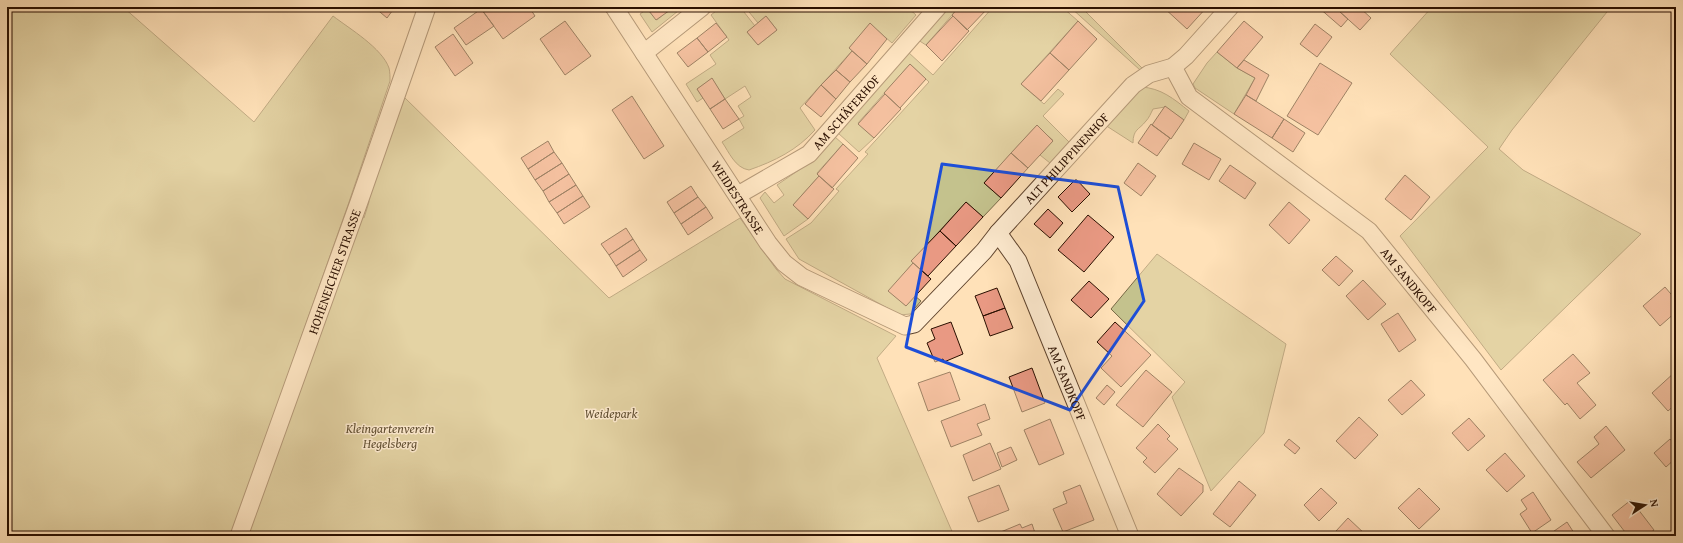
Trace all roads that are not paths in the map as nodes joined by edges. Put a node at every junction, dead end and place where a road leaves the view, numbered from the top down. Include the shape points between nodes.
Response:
1 (427, 7) edge
2 (614, 7) edge
3 (702, 7) edge
4 (938, 7) edge
5 (1230, 7) edge
6 (644, 53) junction
7 (1173, 67) junction
8 (738, 195) junction
9 (998, 233) junction
10 (914, 324) joint
11 (240, 536) edge
12 (1130, 536) edge
13 (1606, 536) edge

1 - 11 street, HOHENEICHER STRASSE
2 - 6 street, WEIDESTRASSE
3 - 6 street
4 - 8 street, AM SCHÄFERHOF via 808,154
5 - 7 street, ALT PHILIPPINENHOF
6 - 8 street, WEIDESTRASSE
7 - 9 street, ALT PHILIPPINENHOF via 1149,74 1133,85
7 - 13 street, AM SANDKOPF via 1189,97 1369,231 1473,359
8 - 10 street, WEIDESTRASSE via 768,243 784,263 802,277 904,326
9 - 10 street, ALT PHILIPPINENHOF
9 - 12 street, AM SANDKOPF via 1018,261

